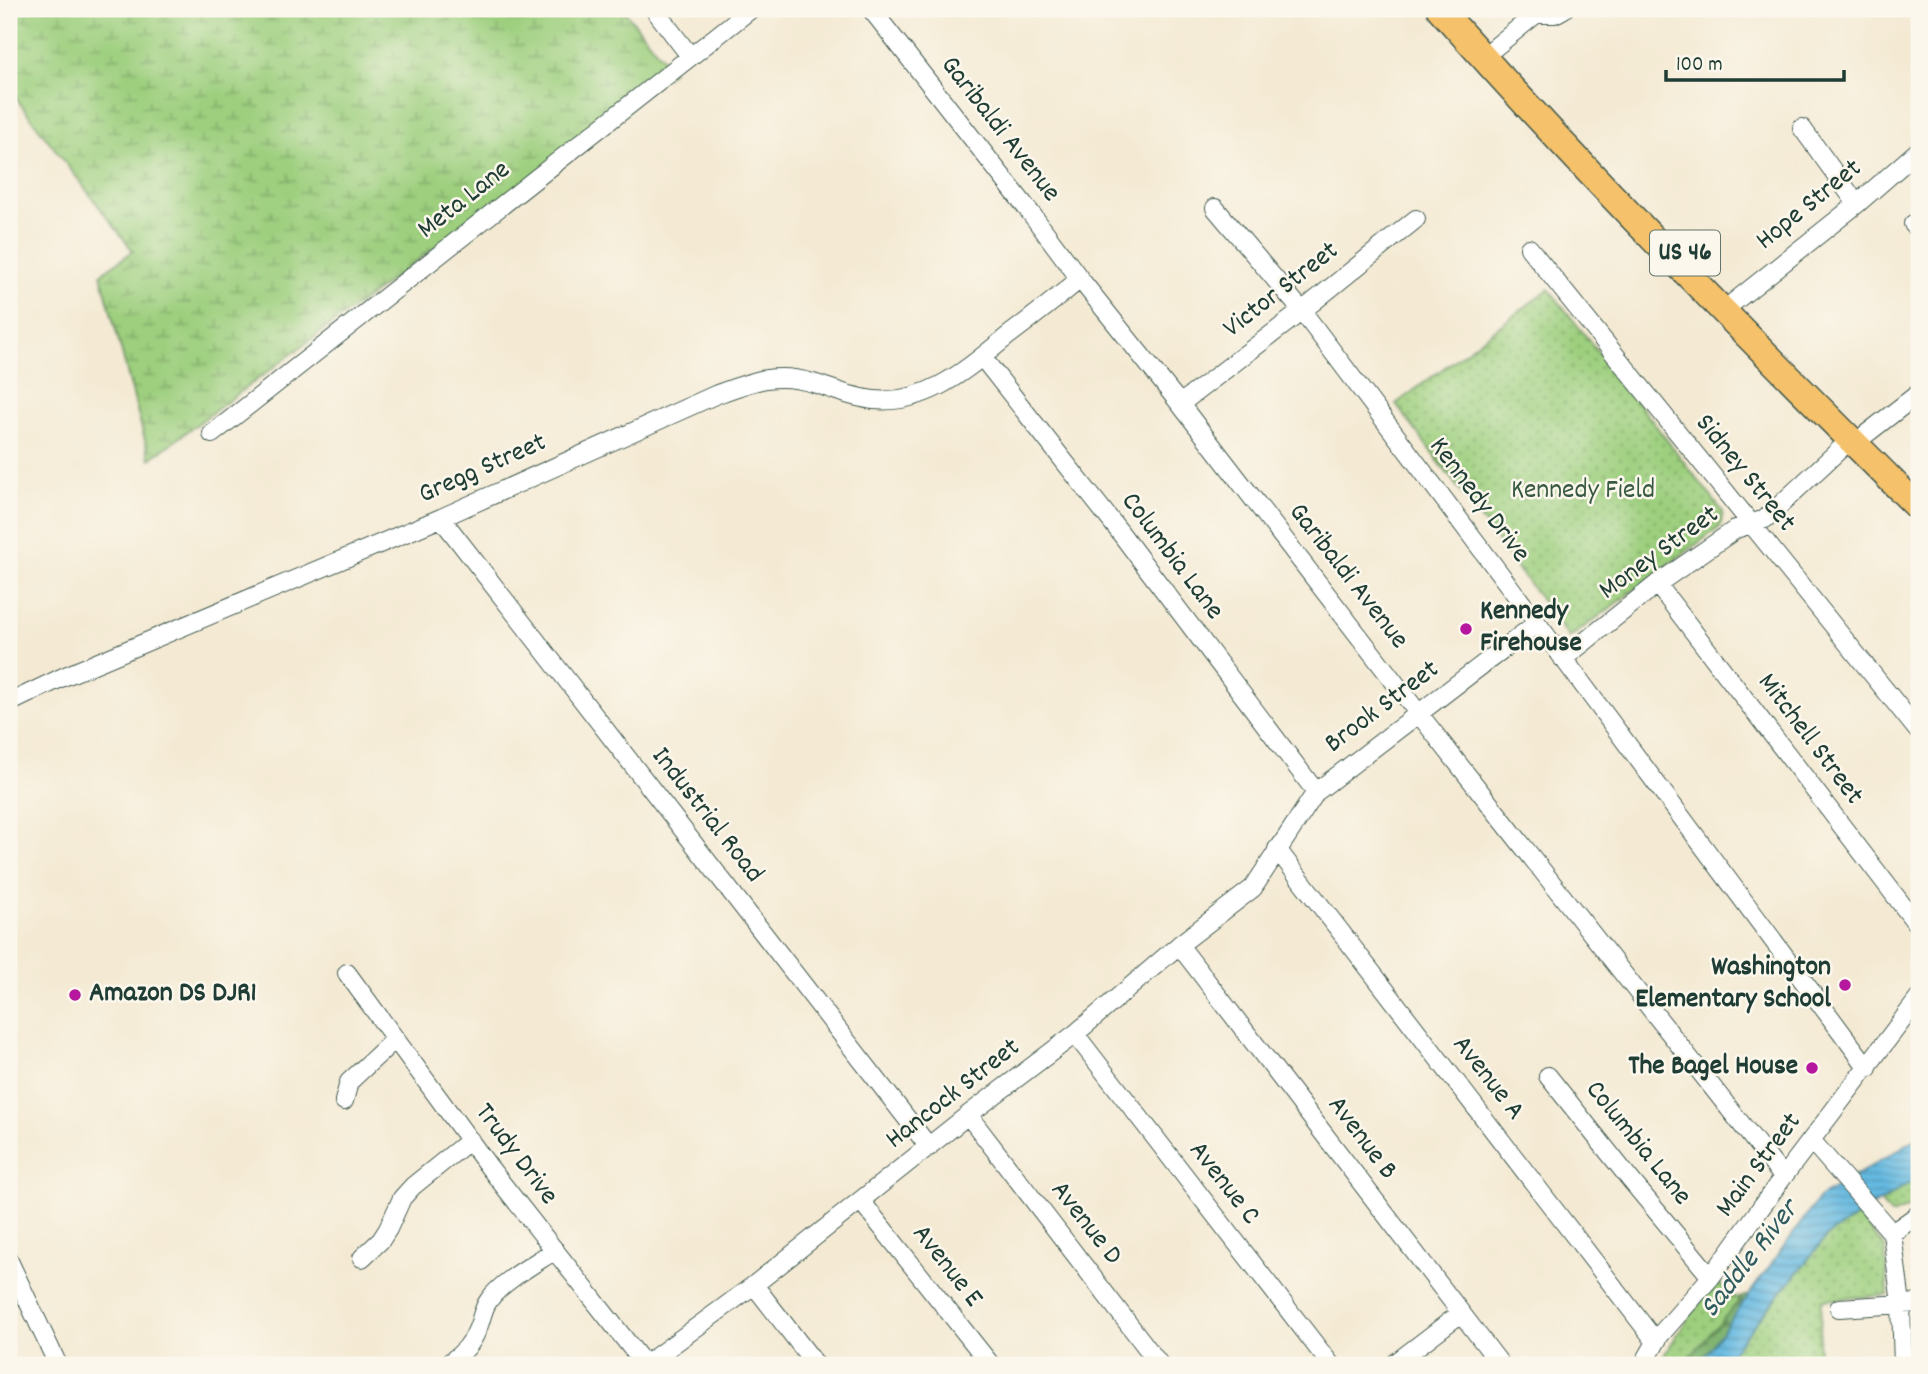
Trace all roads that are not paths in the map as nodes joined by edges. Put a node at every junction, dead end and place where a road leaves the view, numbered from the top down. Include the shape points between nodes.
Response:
1 (654, 9) edge
2 (751, 9) edge
3 (872, 9) edge
4 (1440, 9) edge
5 (1460, 9) edge
6 (1564, 9) edge
7 (1494, 48) junction
8 (690, 56) junction
9 (1802, 128) dead end
10 (1919, 150) edge
11 (1857, 204) junction
12 (1215, 208) dead end
13 (1416, 219) dead end
14 (1529, 248) dead end
15 (1080, 279) junction
16 (1734, 302) junction
17 (1302, 311) junction
18 (982, 357) junction
19 (1919, 393) edge
20 (1181, 404) junction
21 (212, 434) dead end
22 (1858, 437) junction
23 (1919, 489) edge
24 (1919, 508) edge
25 (441, 518) junction
26 (1749, 523) junction
27 (1657, 584) junction
28 (1537, 623) junction
29 (1563, 659) junction
30 (9, 703) edge
31 (1419, 714) junction
32 (1919, 732) edge
33 (1316, 792) junction
34 (1277, 849) junction
35 (1919, 927) edge
36 (1180, 945) junction
37 (347, 973) dead end
38 (1919, 998) edge
39 (1075, 1034) junction
40 (395, 1039) junction
41 (1868, 1068) junction
42 (1548, 1076) dead end
43 (344, 1101) dead end
44 (968, 1115) junction
45 (470, 1140) junction
46 (1811, 1140) junction
47 (929, 1147) junction
48 (1783, 1177) junction
49 (861, 1201) junction
50 (1919, 1214) edge
51 (1892, 1233) junction
52 (555, 1250) junction
53 (362, 1258) dead end
54 (9, 1261) edge
55 (1711, 1277) junction
56 (754, 1285) junction
57 (1919, 1303) edge
58 (1900, 1304) junction
59 (1839, 1308) dead end
60 (1461, 1313) junction
61 (1656, 1342) junction
62 (449, 1363) dead end
63 (58, 1365) edge
64 (645, 1365) edge
65 (816, 1365) edge
66 (991, 1365) edge
67 (1160, 1365) edge
68 (1331, 1365) edge
69 (1393, 1365) edge
70 (1501, 1365) edge
71 (1643, 1365) edge
72 (1903, 1365) edge

1 - 8 street
2 - 8 street, Meta Lane
3 - 15 street, Garibaldi Avenue
4 - 22 highway, US 46 via 1596,180
5 - 7 highway, US 46
6 - 7 street via 1555,14 1536,13
7 - 16 highway, US 46
8 - 21 street, Meta Lane
9 - 11 street
10 - 11 street, Hope Street
11 - 16 street, Hope Street
12 - 17 street, Kennedy Drive
13 - 17 street, Victor Street
14 - 26 street, Sidney Street
15 - 18 street, Gregg Street
15 - 20 street, Garibaldi Avenue
16 - 22 highway, US 46
17 - 20 street, Victor Street
17 - 28 street, Kennedy Drive
18 - 25 street, Gregg Street via 949,382 898,400 852,397 794,378 759,379
18 - 33 street, Columbia Lane
19 - 22 street, Money Street
20 - 31 street, Garibaldi Avenue
22 - 23 highway, US 46
22 - 24 highway, US 46
22 - 26 street, Money Street via 1765,519
25 - 30 street, Gregg Street
25 - 47 street, Industrial Road
26 - 27 street, Money Street
26 - 32 street, Sidney Street
27 - 29 street, Money Street
27 - 35 street, Mitchell Street
28 - 29 street, Kennedy Drive
28 - 31 street, Brook Street
29 - 41 street, Kennedy Drive
31 - 33 street, Brook Street
31 - 48 street, Garibaldi Avenue
33 - 34 street, Brook Street
34 - 36 street, Hancock Street via 1253,888
34 - 61 street, Avenue A
36 - 39 street, Hancock Street
36 - 60 street, Avenue B
37 - 40 street, Trudy Drive
38 - 41 street, Main Street
39 - 44 street, Hancock Street
39 - 68 street, Avenue C
40 - 43 street via 349,1082
40 - 45 street, Trudy Drive
41 - 46 street, Main Street
42 - 55 street, Columbia Lane
44 - 47 street, Hancock Street
44 - 67 street, Avenue D
45 - 52 street, Trudy Drive
45 - 53 street via 402,1198 381,1240
46 - 48 street, Main Street
46 - 51 street
47 - 49 street, Hancock Street
48 - 55 street, Main Street
49 - 56 street, Hancock Street
49 - 66 street, Avenue E
50 - 51 street
51 - 58 street
52 - 62 street via 497,1290 469,1345
52 - 64 street, Trudy Drive
54 - 63 street
55 - 61 street, Main Street
56 - 64 street, Hancock Street
56 - 65 street
57 - 58 street
58 - 59 street
58 - 72 street
60 - 69 street
60 - 70 street, Avenue B
61 - 71 street, Main Street

